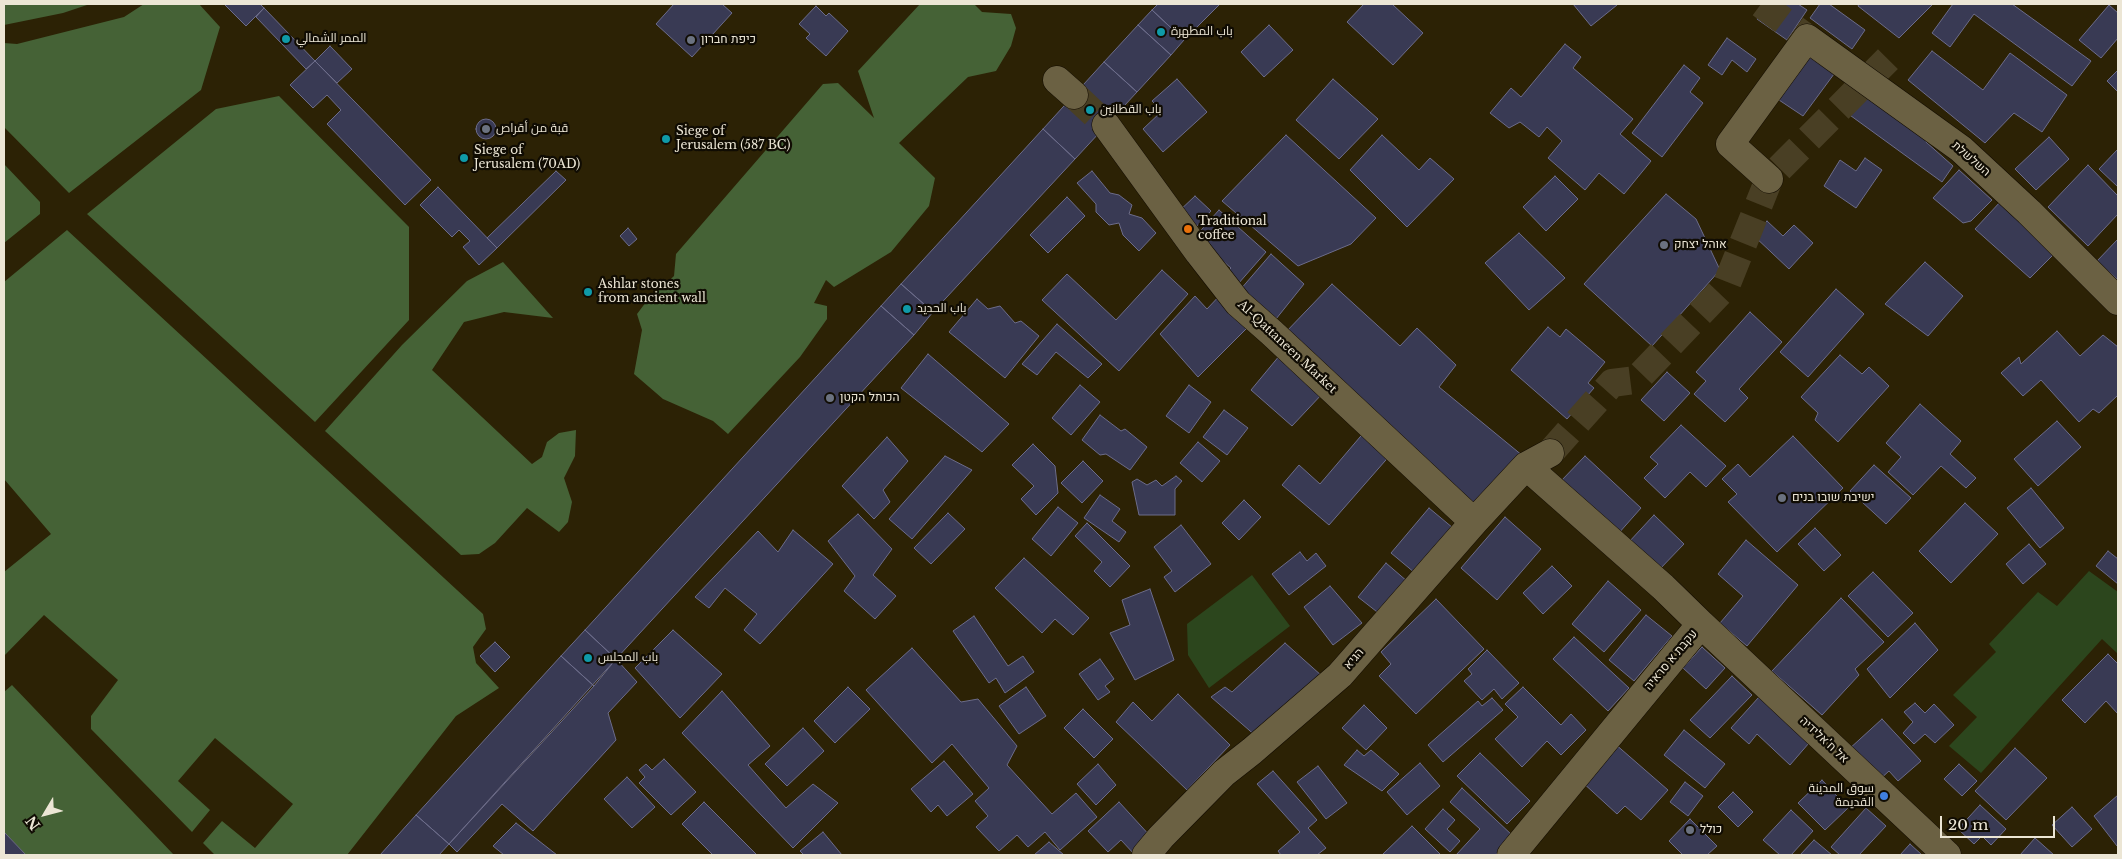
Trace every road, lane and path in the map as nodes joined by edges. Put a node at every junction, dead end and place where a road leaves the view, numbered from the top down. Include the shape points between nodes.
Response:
1 (1106, 125) tunnel mouth
2 (1769, 179) dead end
3 (2118, 301) edge
4 (1550, 453) tunnel mouth
5 (1526, 466) junction
6 (1474, 522) junction
7 (1701, 624) junction
8 (1146, 855) edge
9 (1511, 855) edge
10 (1947, 855) edge

1 - 6 street, Al-Qattaneen Market via 1238,303
2 - 3 street, השלשלת via 1730,144 1807,38 1961,149
4 - 5 street, הגיא
5 - 6 street, הגיא
5 - 7 street, עקבת א סראיה
6 - 8 street, הגיא via 1340,675 1224,773
7 - 9 street, עקבת א סראיה
7 - 10 street, אל ח'אלידיה

